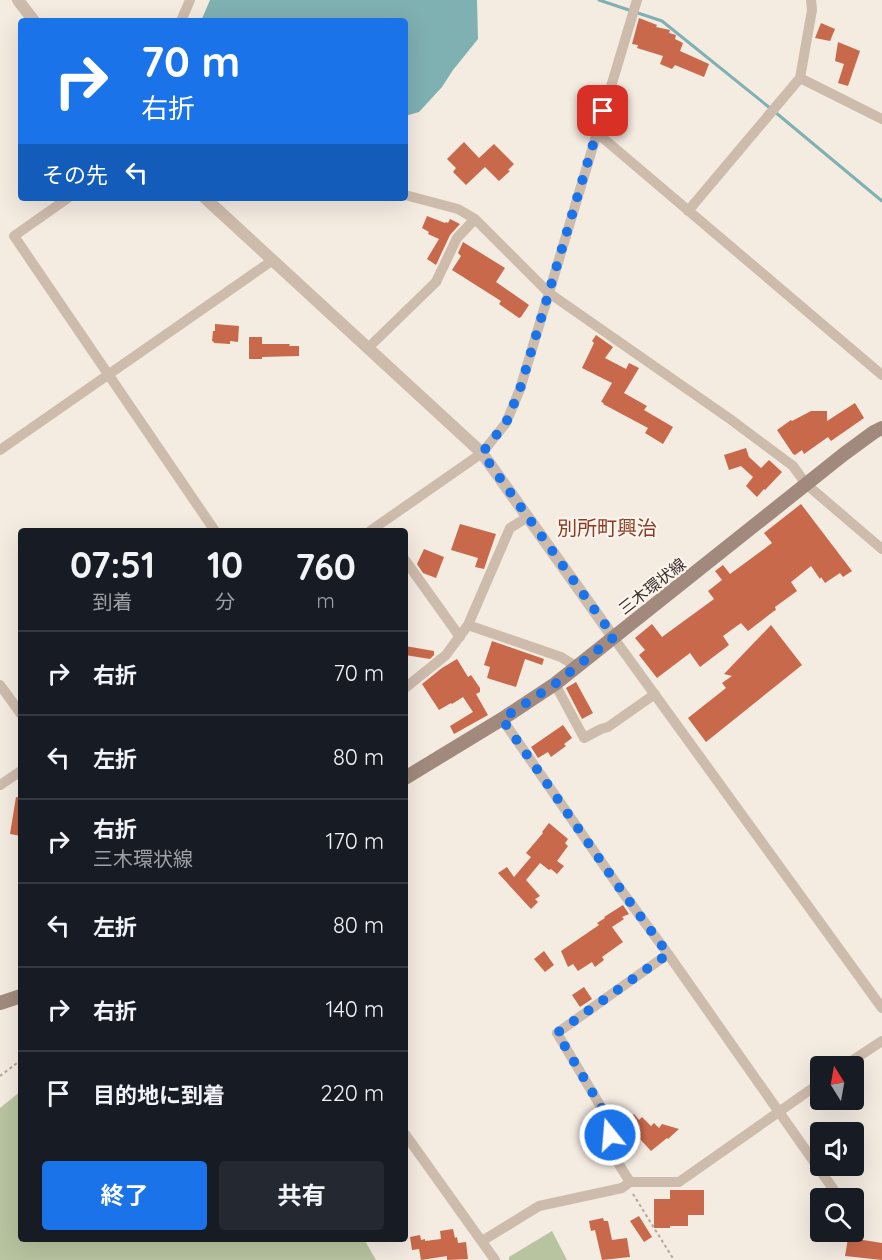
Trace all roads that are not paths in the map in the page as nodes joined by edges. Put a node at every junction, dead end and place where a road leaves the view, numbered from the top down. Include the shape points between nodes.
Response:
1 (18, 0) edge
2 (190, 0) edge
3 (623, 0) edge
4 (811, 0) edge
5 (636, 2) edge
6 (32, 18) edge
7 (182, 18) edge
8 (800, 78) junction
9 (882, 119) edge
10 (597, 133) junction
11 (408, 196) edge
12 (64, 201) edge
13 (208, 201) edge
14 (688, 211) junction
15 (475, 219) junction
16 (273, 260) junction
17 (549, 292) junction
18 (368, 348) junction
19 (108, 375) junction
20 (882, 375) edge
21 (882, 428) edge
22 (0, 450) edge
23 (482, 453) junction
24 (806, 484) junction
25 (528, 518) junction
26 (213, 528) edge
27 (382, 528) edge
28 (882, 549) edge
29 (408, 564) edge
30 (468, 625) junction
31 (460, 637) junction
32 (614, 637) junction
33 (577, 667) junction
34 (555, 684) junction
35 (0, 685) edge
36 (408, 686) edge
37 (655, 694) junction
38 (18, 710) edge
39 (502, 719) junction
40 (18, 773) edge
41 (408, 776) edge
42 (0, 785) edge
43 (668, 954) junction
44 (18, 997) edge
45 (0, 1003) edge
46 (882, 1008) edge
47 (882, 1041) edge
48 (859, 1056) edge
49 (810, 1090) edge
50 (779, 1111) junction
51 (408, 1138) edge
52 (630, 1182) junction
53 (833, 1188) edge
54 (482, 1240) junction
55 (495, 1260) edge

1 - 6 street
2 - 7 street
3 - 5 street
4 - 8 street
5 - 10 street
8 - 9 street
8 - 14 street
10 - 14 street
10 - 17 street
11 - 15 street via 459,209
12 - 19 street via 14,236
13 - 16 street
14 - 20 street
15 - 17 street
15 - 18 street via 457,238 436,282
16 - 18 street
16 - 19 street
17 - 23 street via 506,423
17 - 24 street via 793,466
18 - 23 street
19 - 22 street
19 - 26 street
21 - 24 main road, 三木環状線
23 - 25 street
23 - 27 street
24 - 28 street
24 - 32 main road, 三木環状線
25 - 30 street via 510,528
25 - 32 street
29 - 31 street
30 - 31 street
30 - 33 street via 561,657
31 - 36 street via 446,655
32 - 33 main road, 三木環状線
32 - 37 street
33 - 34 main road, 三木環状線
34 - 37 street via 584,738 608,727
34 - 39 main road, 三木環状線
35 - 38 street
37 - 46 street
39 - 41 main road, 三木環状線
39 - 43 street
40 - 42 street
43 - 50 street
43 - 52 street via 557,1033 604,1112 615,1158
44 - 45 main road
47 - 48 street
49 - 50 street
50 - 52 street via 679,1182
50 - 53 street
51 - 54 street
52 - 54 street via 622,1188 539,1206
54 - 55 street

